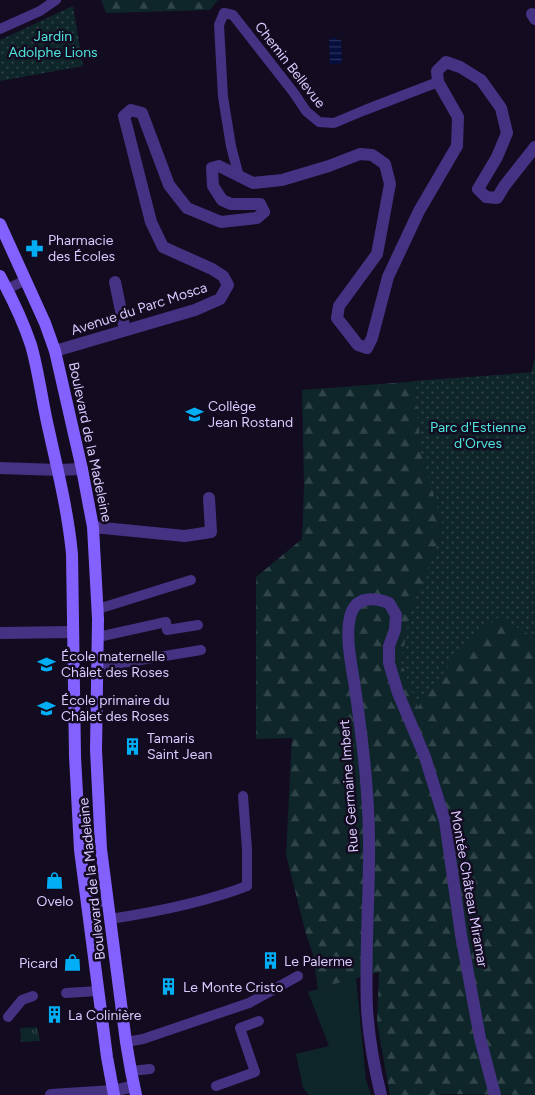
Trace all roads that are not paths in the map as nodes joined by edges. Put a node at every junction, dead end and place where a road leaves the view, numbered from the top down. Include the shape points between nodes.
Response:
1 (56, 0) edge
2 (0, 29) edge
3 (438, 82) junction
4 (535, 147) edge
5 (239, 177) junction
6 (0, 224) edge
7 (0, 276) edge
8 (26, 280) junction
9 (115, 282) dead end
10 (7, 289) junction
11 (125, 330) junction
12 (55, 351) junction
13 (0, 468) edge
14 (82, 469) junction
15 (58, 470) junction
16 (208, 498) dead end
17 (93, 526) junction
18 (191, 580) dead end
19 (98, 608) junction
20 (198, 625) dead end
21 (73, 632) junction
22 (0, 633) edge
23 (98, 637) junction
24 (201, 650) dead end
25 (98, 667) junction
26 (398, 693) joint
27 (243, 796) dead end
28 (108, 901) junction
29 (86, 904) junction
30 (110, 919) junction
31 (298, 976) dead end
32 (98, 991) junction
33 (66, 993) dead end
34 (32, 996) dead end
35 (8, 1018) dead end
36 (259, 1021) dead end
37 (126, 1042) junction
38 (150, 1068) dead end
39 (131, 1071) junction
40 (216, 1086) dead end
41 (135, 1090) edge
42 (113, 1093) edge
43 (51, 1095) edge
44 (381, 1095) edge
45 (494, 1095) edge

1 - 2 lane
3 - 4 street via 437,71 446,62 460,67 481,80 501,108 507,133 478,189 486,197 497,198
3 - 5 lane, Chemin Bellevue via 334,123 319,122 306,111 233,15 224,13 219,25 223,97
3 - 5 street, Avenue du Parc Mosca via 458,118 457,146 419,211 388,277 367,348 358,345 337,318 339,306 377,254 390,184 385,164 372,155 360,154 282,180 253,183
5 - 11 street, Avenue du Parc Mosca via 218,166 212,168 213,186 222,200 231,204 260,204 264,212 257,218 221,222 187,208 168,185 142,113 131,110 124,116 151,222 163,247 212,269 223,276 228,285 220,299 195,310
6 - 8 street, Boulevard de la Madeleine
7 - 10 street, Boulevard de la Madeleine
8 - 10 lane
8 - 12 street, Boulevard de la Madeleine
9 - 11 street
10 - 15 street, Boulevard de la Madeleine via 31,346
11 - 12 street, Avenue du Parc Mosca
12 - 14 street, Boulevard de la Madeleine
13 - 15 street
14 - 15 street
14 - 17 street, Boulevard de la Madeleine
15 - 21 street, Boulevard de la Madeleine via 70,529
16 - 17 street via 211,532 185,536
17 - 19 street, Boulevard de la Madeleine
18 - 19 lane
19 - 23 street, Boulevard de la Madeleine
20 - 23 lane via 166,630 166,622
21 - 22 street
21 - 29 street, Boulevard de la Madeleine via 77,798
23 - 25 street, Boulevard de la Madeleine
24 - 25 lane
25 - 28 street, Boulevard de la Madeleine via 98,799
26 - 44 street, Rue Germaine Imbert via 389,663 396,615 389,603 364,599 354,607 350,616 348,638 368,794 368,1010 374,1068
26 - 45 street, Montée Château Miramar via 426,757 444,820 480,1038
27 - 30 lane via 247,886 176,907
28 - 29 lane
28 - 30 street, Boulevard de la Madeleine
29 - 32 street, Boulevard de la Madeleine
30 - 37 street, Boulevard de la Madeleine
31 - 37 lane via 248,1003
32 - 33 lane
32 - 42 street, Boulevard de la Madeleine
34 - 35 lane via 22,1000
36 - 40 lane via 240,1028 255,1072
37 - 39 street, Boulevard de la Madeleine
38 - 39 lane
39 - 41 street, Boulevard de la Madeleine
41 - 42 street
42 - 43 street

